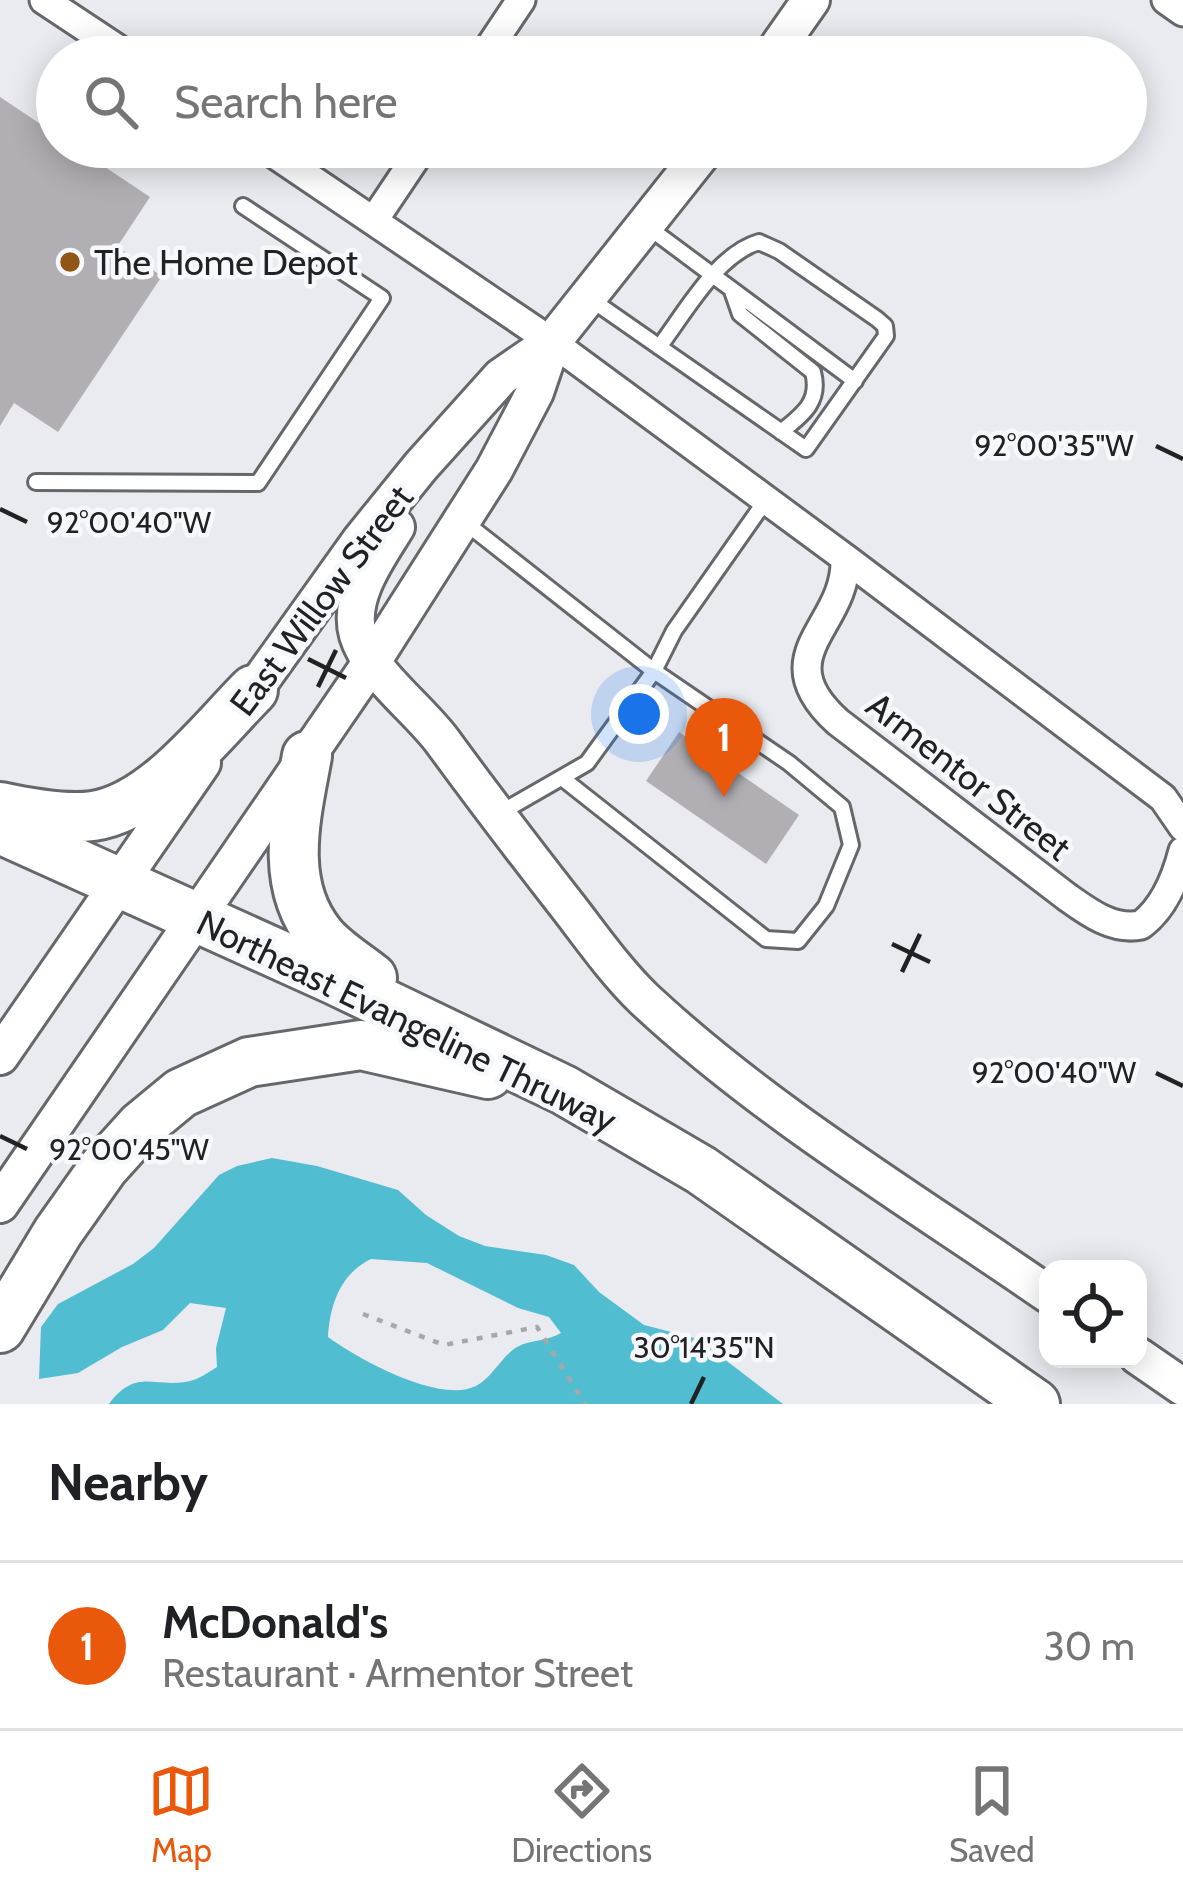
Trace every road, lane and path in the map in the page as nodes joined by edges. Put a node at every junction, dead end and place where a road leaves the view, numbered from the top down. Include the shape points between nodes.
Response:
1 (44, 0) edge
2 (521, 0) edge
3 (811, 0) edge
4 (1166, 0) edge
5 (1183, 12) edge
6 (98, 36) edge
7 (497, 36) edge
8 (786, 36) edge
9 (296, 168) edge
10 (409, 168) edge
11 (690, 168) edge
12 (243, 206) dead end
13 (374, 220) junction
14 (647, 226) junction
15 (715, 275) junction
16 (732, 290) junction
17 (589, 298) junction
18 (552, 342) junction
19 (659, 347) junction
20 (855, 381) junction
21 (782, 432) junction
22 (421, 466) junction
23 (35, 482) dead end
24 (766, 500) junction
25 (462, 519) junction
26 (845, 558) junction
27 (373, 660) junction
28 (654, 670) junction
29 (253, 690) junction
30 (307, 756) junction
31 (562, 778) junction
32 (0, 807) edge
33 (496, 816) junction
34 (1183, 827) edge
35 (0, 829) edge
36 (1183, 851) edge
37 (118, 883) junction
38 (197, 918) junction
39 (427, 1023) junction
40 (0, 1056) edge
41 (563, 1090) junction
42 (0, 1204) edge
43 (1039, 1288) edge
44 (363, 1314) dead end
45 (0, 1328) edge
46 (1147, 1362) edge
47 (1183, 1387) edge
48 (585, 1404) edge
49 (1035, 1404) edge

1 - 6 street
2 - 7 street
3 - 8 main road
4 - 5 street
9 - 13 street
10 - 13 street
11 - 14 main road, East Willow Street
12 - 23 lane via 382,298 258,483
13 - 18 street
14 - 15 lane
14 - 17 main road, East Willow Street
15 - 16 lane
15 - 19 lane
15 - 20 lane via 759,242 877,319 886,336
16 - 20 lane
16 - 21 lane via 740,314 813,372 813,400
17 - 18 main road, East Willow Street
17 - 19 lane
18 - 22 main road, East Willow Street via 501,377
18 - 24 street
18 - 25 main road, East Willow Street via 535,392
19 - 21 lane
20 - 21 lane via 806,449
22 - 27 main road via 356,609 358,636
22 - 29 main road, East Willow Street
24 - 26 street
24 - 28 lane
25 - 27 main road, East Willow Street
25 - 28 lane
26 - 34 street via 1163,798
26 - 36 street, Armentor Street via 841,590 804,671 838,722 1079,906 1120,926 1141,925 1158,910
27 - 30 main road, East Willow Street
27 - 33 main road
28 - 31 lane via 587,763
28 - 31 lane via 842,807 851,845 826,906 798,941 766,939
29 - 32 highway via 153,791 95,816
29 - 37 main road, East Willow Street
30 - 38 main road, East Willow Street
30 - 39 highway via 293,833 295,885 321,936
31 - 33 lane
33 - 43 main road via 610,962 716,1062
35 - 37 highway, Northeast Evangeline Thruway
37 - 38 highway, Northeast Evangeline Thruway
37 - 40 main road, East Willow Street
38 - 39 highway, Northeast Evangeline Thruway
38 - 42 main road, East Willow Street
39 - 41 highway, Northeast Evangeline Thruway
41 - 45 highway via 361,1046 224,1072 181,1093 122,1146
41 - 49 highway, Northeast Evangeline Thruway via 701,1170
44 - 48 path via 444,1345 537,1327
46 - 47 main road

